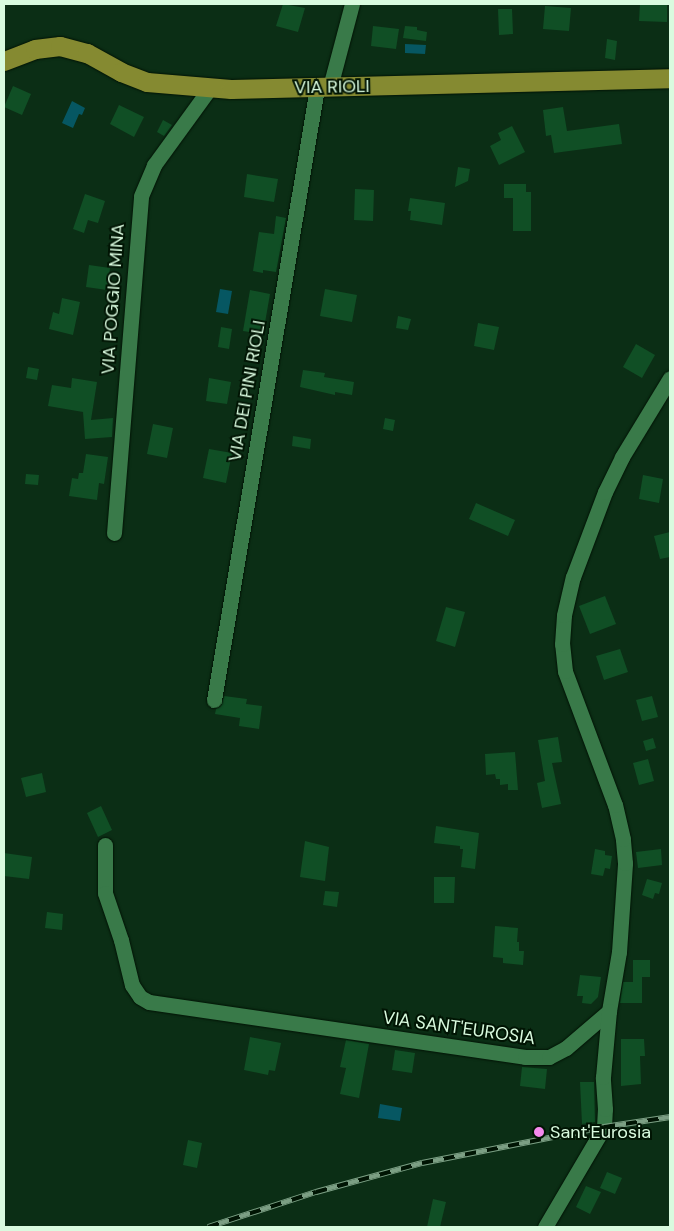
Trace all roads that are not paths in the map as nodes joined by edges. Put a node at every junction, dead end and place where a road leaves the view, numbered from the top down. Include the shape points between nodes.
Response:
1 (352, 4) edge
2 (4, 61) edge
3 (670, 78) edge
4 (210, 88) junction
5 (324, 88) junction
6 (670, 378) edge
7 (114, 533) dead end
8 (214, 700) dead end
9 (105, 845) dead end
10 (609, 1011) junction
11 (545, 1227) edge

1 - 5 street, VIA DEI PINI RIOLI
2 - 4 main road, VIA RIOLI via 35,49 60,46 87,53 142,81
3 - 5 main road, VIA RIOLI
4 - 5 main road, VIA RIOLI
4 - 7 street, VIA POGGIO MINA via 154,165 141,196
5 - 8 street, VIA DEI PINI RIOLI
6 - 10 street via 622,457 601,500 570,585 562,630 565,671 615,805 624,848 620,946
9 - 10 street, VIA SANT'EUROSIA via 105,893 134,989 144,1000 152,1003 537,1058 562,1051
10 - 11 street via 603,1077 604,1127

